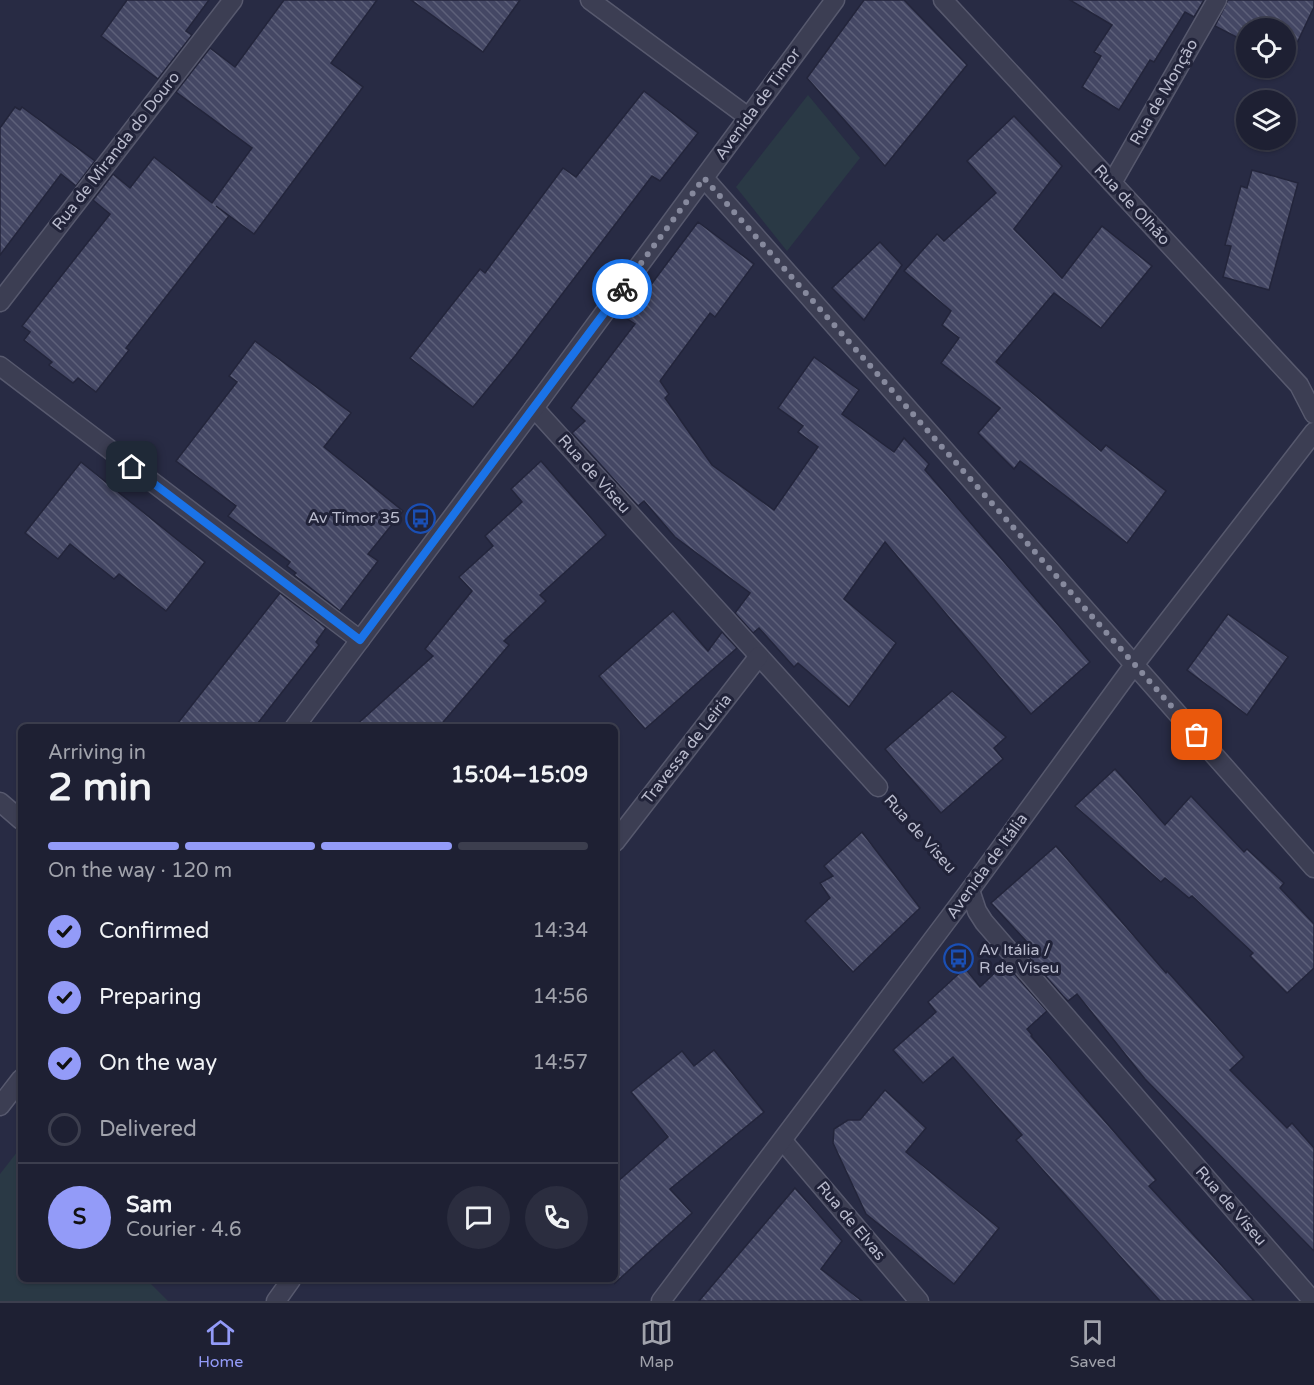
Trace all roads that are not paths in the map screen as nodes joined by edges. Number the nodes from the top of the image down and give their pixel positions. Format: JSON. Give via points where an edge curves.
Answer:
{"nodes":[{"id":1,"x":233,"y":0,"type":"edge"},
{"id":2,"x":590,"y":0,"type":"edge"},
{"id":3,"x":835,"y":0,"type":"edge"},
{"id":4,"x":943,"y":0,"type":"edge"},
{"id":5,"x":1216,"y":0,"type":"edge"},
{"id":6,"x":748,"y":117,"type":"junction"},
{"id":7,"x":704,"y":178,"type":"junction"},
{"id":8,"x":1112,"y":183,"type":"junction"},
{"id":9,"x":0,"y":302,"type":"edge"},
{"id":10,"x":0,"y":366,"type":"edge"},
{"id":11,"x":534,"y":408,"type":"junction"},
{"id":12,"x":1314,"y":414,"type":"edge"},
{"id":13,"x":1314,"y":432,"type":"edge"},
{"id":14,"x":360,"y":640,"type":"junction"},
{"id":15,"x":759,"y":656,"type":"junction"},
{"id":16,"x":1134,"y":665,"type":"junction"},
{"id":17,"x":297,"y":724,"type":"edge"},
{"id":18,"x":878,"y":787,"type":"road end"},
{"id":19,"x":0,"y":802,"type":"edge"},
{"id":20,"x":18,"y":817,"type":"edge"},
{"id":21,"x":618,"y":838,"type":"edge"},
{"id":22,"x":1314,"y":868,"type":"edge"},
{"id":23,"x":970,"y":890,"type":"junction"},
{"id":24,"x":18,"y":1083,"type":"edge"},
{"id":25,"x":0,"y":1106,"type":"edge"},
{"id":26,"x":783,"y":1140,"type":"junction"},
{"id":27,"x":290,"y":1282,"type":"edge"},
{"id":28,"x":276,"y":1301,"type":"edge"},
{"id":29,"x":661,"y":1301,"type":"edge"},
{"id":30,"x":919,"y":1301,"type":"edge"},
{"id":31,"x":1313,"y":1301,"type":"edge"}],
"edges":[{"from":1,"to":9,"type":"street","name":"Rua de Miranda do Douro"},
{"from":2,"to":6,"type":"street"},
{"from":3,"to":6,"type":"street","name":"Avenida de Timor"},
{"from":4,"to":8,"type":"street","name":"Rua de Olhão"},
{"from":5,"to":8,"type":"street","name":"Rua de Monção"},
{"from":6,"to":7,"type":"street","name":"Avenida de Timor"},
{"from":7,"to":11,"type":"street","name":"Avenida de Timor"},
{"from":7,"to":16,"type":"street"},
{"from":8,"to":12,"type":"street","name":"Rua de Olhão","via":[[1299,385]]},
{"from":10,"to":14,"type":"street"},
{"from":11,"to":14,"type":"street","name":"Avenida de Timor"},
{"from":11,"to":15,"type":"street","name":"Rua de Viseu"},
{"from":13,"to":16,"type":"street","name":"Avenida de Itália"},
{"from":14,"to":17,"type":"street","name":"Avenida de Timor"},
{"from":15,"to":18,"type":"street","name":"Rua de Viseu"},
{"from":15,"to":21,"type":"street","name":"Travessa de Leiria"},
{"from":16,"to":22,"type":"street"},
{"from":16,"to":23,"type":"street","name":"Avenida de Itália"},
{"from":19,"to":20,"type":"street"},
{"from":23,"to":26,"type":"street","name":"Avenida de Itália"},
{"from":23,"to":31,"type":"street","name":"Rua de Viseu","via":[[984,921]]},
{"from":24,"to":25,"type":"street"},
{"from":26,"to":29,"type":"street","name":"Avenida de Itália"},
{"from":26,"to":30,"type":"street","name":"Rua de Elvas"},
{"from":27,"to":28,"type":"street"}]}
